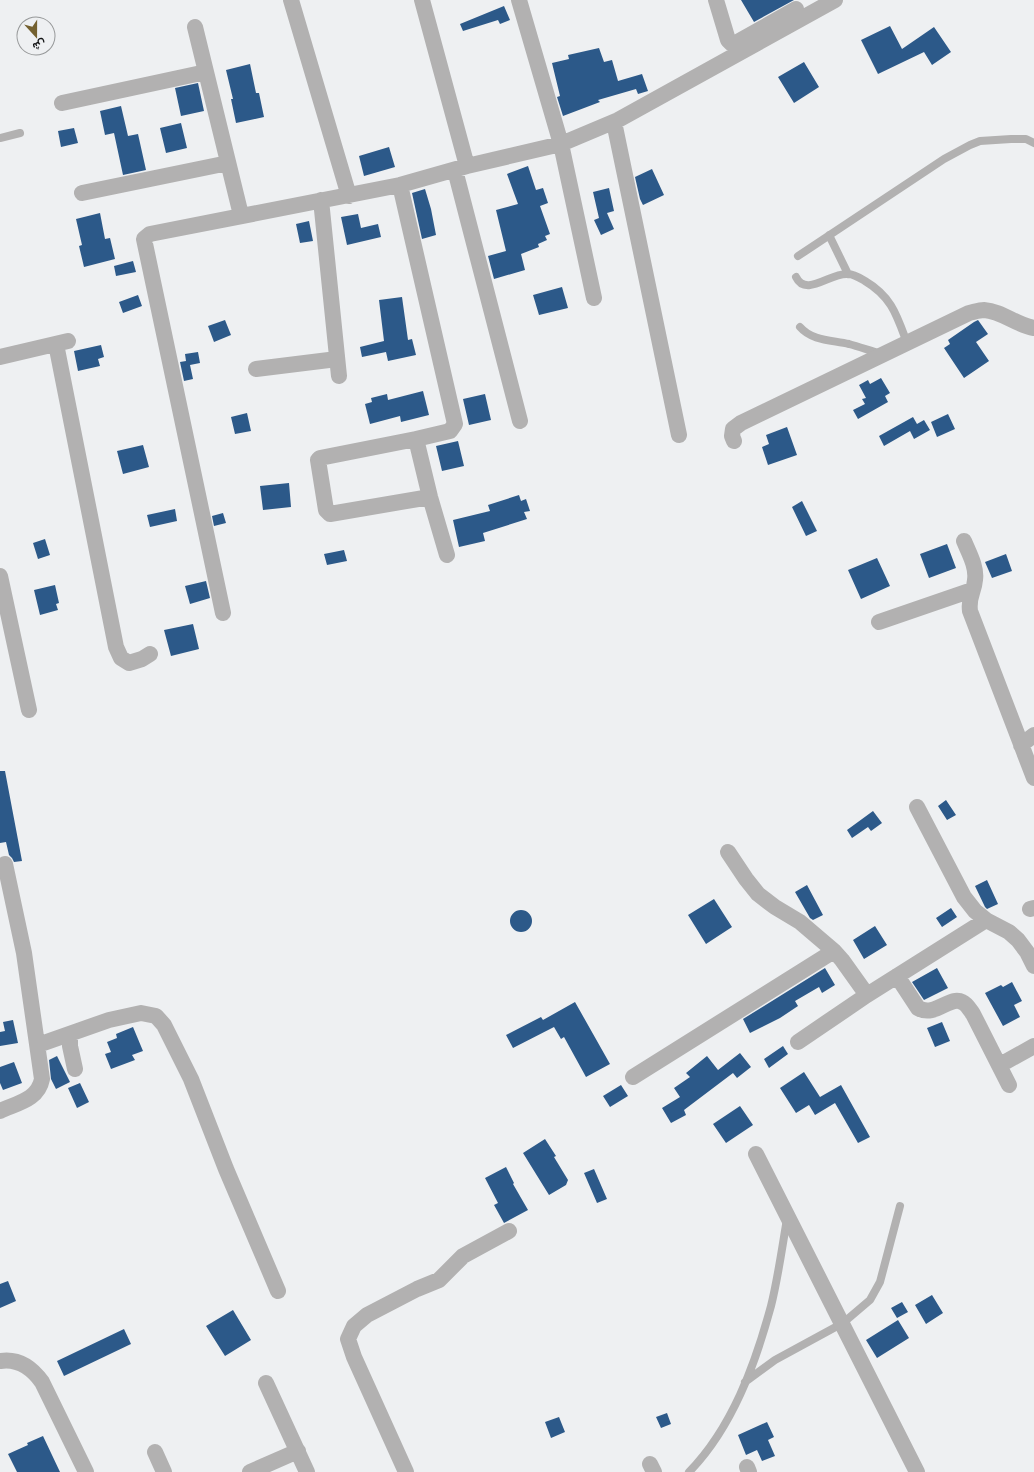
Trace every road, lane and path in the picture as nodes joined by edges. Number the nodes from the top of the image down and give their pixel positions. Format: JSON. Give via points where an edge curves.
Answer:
{"nodes":[{"id":1,"x":291,"y":0,"type":"edge"},
{"id":2,"x":422,"y":0,"type":"edge"},
{"id":3,"x":519,"y":0,"type":"edge"},
{"id":4,"x":716,"y":0,"type":"edge"},
{"id":5,"x":812,"y":0,"type":"edge"},
{"id":6,"x":835,"y":0,"type":"edge"},
{"id":7,"x":195,"y":27,"type":"dead end"},
{"id":8,"x":206,"y":72,"type":"junction"},
{"id":9,"x":62,"y":103,"type":"dead end"},
{"id":10,"x":614,"y":122,"type":"junction"},
{"id":11,"x":20,"y":133,"type":"dead end"},
{"id":12,"x":0,"y":138,"type":"edge"},
{"id":13,"x":1034,"y":143,"type":"edge"},
{"id":14,"x":562,"y":144,"type":"junction"},
{"id":15,"x":228,"y":163,"type":"junction"},
{"id":16,"x":461,"y":168,"type":"junction"},
{"id":17,"x":400,"y":185,"type":"junction"},
{"id":18,"x":82,"y":193,"type":"dead end"},
{"id":19,"x":348,"y":196,"type":"junction"},
{"id":20,"x":321,"y":200,"type":"junction"},
{"id":21,"x":241,"y":215,"type":"junction"},
{"id":22,"x":829,"y":235,"type":"junction"},
{"id":23,"x":798,"y":256,"type":"dead end"},
{"id":24,"x":848,"y":274,"type":"junction"},
{"id":25,"x":796,"y":276,"type":"dead end"},
{"id":26,"x":594,"y":298,"type":"dead end"},
{"id":27,"x":800,"y":327,"type":"dead end"},
{"id":28,"x":1034,"y":328,"type":"edge"},
{"id":29,"x":907,"y":343,"type":"junction"},
{"id":30,"x":883,"y":354,"type":"junction"},
{"id":31,"x":0,"y":357,"type":"edge"},
{"id":32,"x":337,"y":359,"type":"junction"},
{"id":33,"x":256,"y":369,"type":"dead end"},
{"id":34,"x":339,"y":376,"type":"dead end"},
{"id":35,"x":520,"y":421,"type":"dead end"},
{"id":36,"x":679,"y":435,"type":"dead end"},
{"id":37,"x":416,"y":439,"type":"junction"},
{"id":38,"x":734,"y":441,"type":"dead end"},
{"id":39,"x":430,"y":497,"type":"junction"},
{"id":40,"x":964,"y":541,"type":"dead end"},
{"id":41,"x":447,"y":555,"type":"dead end"},
{"id":42,"x":0,"y":576,"type":"edge"},
{"id":43,"x":972,"y":590,"type":"junction"},
{"id":44,"x":223,"y":613,"type":"dead end"},
{"id":45,"x":4,"y":615,"type":"edge"},
{"id":46,"x":879,"y":622,"type":"dead end"},
{"id":47,"x":150,"y":654,"type":"dead end"},
{"id":48,"x":29,"y":710,"type":"dead end"},
{"id":49,"x":1034,"y":735,"type":"edge"},
{"id":50,"x":1021,"y":745,"type":"junction"},
{"id":51,"x":1034,"y":778,"type":"edge"},
{"id":52,"x":917,"y":807,"type":"dead end"},
{"id":53,"x":728,"y":852,"type":"dead end"},
{"id":54,"x":5,"y":864,"type":"dead end"},
{"id":55,"x":986,"y":920,"type":"junction"},
{"id":56,"x":834,"y":951,"type":"junction"},
{"id":57,"x":1034,"y":966,"type":"edge"},
{"id":58,"x":897,"y":976,"type":"junction"},
{"id":59,"x":867,"y":995,"type":"junction"},
{"id":60,"x":70,"y":1034,"type":"junction"},
{"id":61,"x":798,"y":1042,"type":"dead end"},
{"id":62,"x":38,"y":1045,"type":"junction"},
{"id":63,"x":1034,"y":1046,"type":"edge"},
{"id":64,"x":1000,"y":1065,"type":"junction"},
{"id":65,"x":75,"y":1069,"type":"dead end"},
{"id":66,"x":633,"y":1077,"type":"dead end"},
{"id":67,"x":1009,"y":1085,"type":"dead end"},
{"id":68,"x":0,"y":1111,"type":"edge"},
{"id":69,"x":756,"y":1154,"type":"dead end"},
{"id":70,"x":900,"y":1206,"type":"dead end"},
{"id":71,"x":788,"y":1216,"type":"junction"},
{"id":72,"x":509,"y":1231,"type":"dead end"},
{"id":73,"x":278,"y":1290,"type":"dead end"},
{"id":74,"x":843,"y":1323,"type":"junction"},
{"id":75,"x":0,"y":1361,"type":"edge"},
{"id":76,"x":745,"y":1382,"type":"junction"},
{"id":77,"x":266,"y":1383,"type":"dead end"},
{"id":78,"x":298,"y":1451,"type":"junction"},
{"id":79,"x":155,"y":1452,"type":"dead end"},
{"id":80,"x":86,"y":1472,"type":"edge"},
{"id":81,"x":164,"y":1472,"type":"edge"},
{"id":82,"x":250,"y":1472,"type":"edge"},
{"id":83,"x":307,"y":1472,"type":"edge"},
{"id":84,"x":406,"y":1472,"type":"edge"},
{"id":85,"x":689,"y":1472,"type":"edge"},
{"id":86,"x":917,"y":1472,"type":"edge"}],
"edges":[{"from":1,"to":19,"type":"street"},
{"from":2,"to":16,"type":"street"},
{"from":3,"to":14,"type":"street"},
{"from":4,"to":5,"type":"street","via":[[728,40],[734,44]]},
{"from":6,"to":10,"type":"street"},
{"from":7,"to":8,"type":"street"},
{"from":8,"to":9,"type":"street"},
{"from":8,"to":15,"type":"street"},
{"from":10,"to":14,"type":"street"},
{"from":10,"to":36,"type":"street"},
{"from":11,"to":12,"type":"lane"},
{"from":13,"to":22,"type":"lane","via":[[1026,139],[1011,139],[980,141],[970,145]]},
{"from":14,"to":16,"type":"street"},
{"from":14,"to":26,"type":"street"},
{"from":15,"to":18,"type":"street"},
{"from":15,"to":21,"type":"street"},
{"from":16,"to":17,"type":"street"},
{"from":16,"to":35,"type":"street"},
{"from":17,"to":19,"type":"street"},
{"from":17,"to":37,"type":"street","via":[[455,424],[450,431]]},
{"from":19,"to":20,"type":"street"},
{"from":20,"to":21,"type":"street"},
{"from":20,"to":32,"type":"street"},
{"from":21,"to":44,"type":"street","via":[[150,234],[144,239]]},
{"from":22,"to":23,"type":"lane"},
{"from":22,"to":24,"type":"lane"},
{"from":24,"to":25,"type":"lane","via":[[804,286]]},
{"from":24,"to":29,"type":"lane","via":[[868,283],[889,302]]},
{"from":27,"to":30,"type":"lane","via":[[814,337]]},
{"from":28,"to":29,"type":"street","via":[[997,313],[982,310],[969,313]]},
{"from":29,"to":30,"type":"street"},
{"from":30,"to":38,"type":"street","via":[[742,423],[733,429]]},
{"from":31,"to":47,"type":"street","via":[[62,343],[116,647],[121,658],[129,663],[142,660]]},
{"from":32,"to":33,"type":"street"},
{"from":32,"to":34,"type":"street"},
{"from":37,"to":39,"type":"street"},
{"from":37,"to":39,"type":"street","via":[[320,458],[318,460],[326,510],[330,514]]},
{"from":39,"to":41,"type":"street"},
{"from":40,"to":43,"type":"street","via":[[975,573]]},
{"from":42,"to":45,"type":"street"},
{"from":43,"to":46,"type":"street"},
{"from":43,"to":50,"type":"street","via":[[969,599],[970,611]]},
{"from":45,"to":48,"type":"street"},
{"from":49,"to":50,"type":"street"},
{"from":50,"to":51,"type":"street"},
{"from":52,"to":55,"type":"street","via":[[964,897],[974,911]]},
{"from":53,"to":56,"type":"street","via":[[758,894],[800,922]]},
{"from":54,"to":62,"type":"street","via":[[24,953]]},
{"from":55,"to":57,"type":"street","via":[[1009,932],[1018,940]]},
{"from":55,"to":58,"type":"street"},
{"from":56,"to":59,"type":"street"},
{"from":56,"to":66,"type":"street"},
{"from":58,"to":59,"type":"street"},
{"from":58,"to":64,"type":"street","via":[[922,1011],[929,1012],[956,1000],[967,1006]]},
{"from":59,"to":61,"type":"street"},
{"from":60,"to":62,"type":"street"},
{"from":60,"to":65,"type":"street"},
{"from":60,"to":73,"type":"street","via":[[110,1020],[141,1013],[156,1016],[164,1025],[192,1079],[226,1170]]},
{"from":62,"to":68,"type":"street","via":[[42,1079],[40,1086],[33,1096]]},
{"from":63,"to":64,"type":"street"},
{"from":64,"to":67,"type":"street"},
{"from":69,"to":71,"type":"street"},
{"from":70,"to":74,"type":"lane","via":[[880,1282],[870,1300]]},
{"from":71,"to":74,"type":"street"},
{"from":71,"to":76,"type":"lane","via":[[771,1305]]},
{"from":72,"to":84,"type":"street","via":[[463,1256],[439,1280],[368,1315],[354,1326],[348,1338],[354,1357]]},
{"from":74,"to":76,"type":"lane","via":[[775,1360]]},
{"from":74,"to":86,"type":"street"},
{"from":75,"to":80,"type":"street","via":[[14,1361],[26,1365],[35,1372]]},
{"from":76,"to":85,"type":"lane","via":[[737,1402],[715,1440]]},
{"from":77,"to":78,"type":"street"},
{"from":78,"to":82,"type":"street"},
{"from":78,"to":83,"type":"street"},
{"from":79,"to":81,"type":"street"}]}
